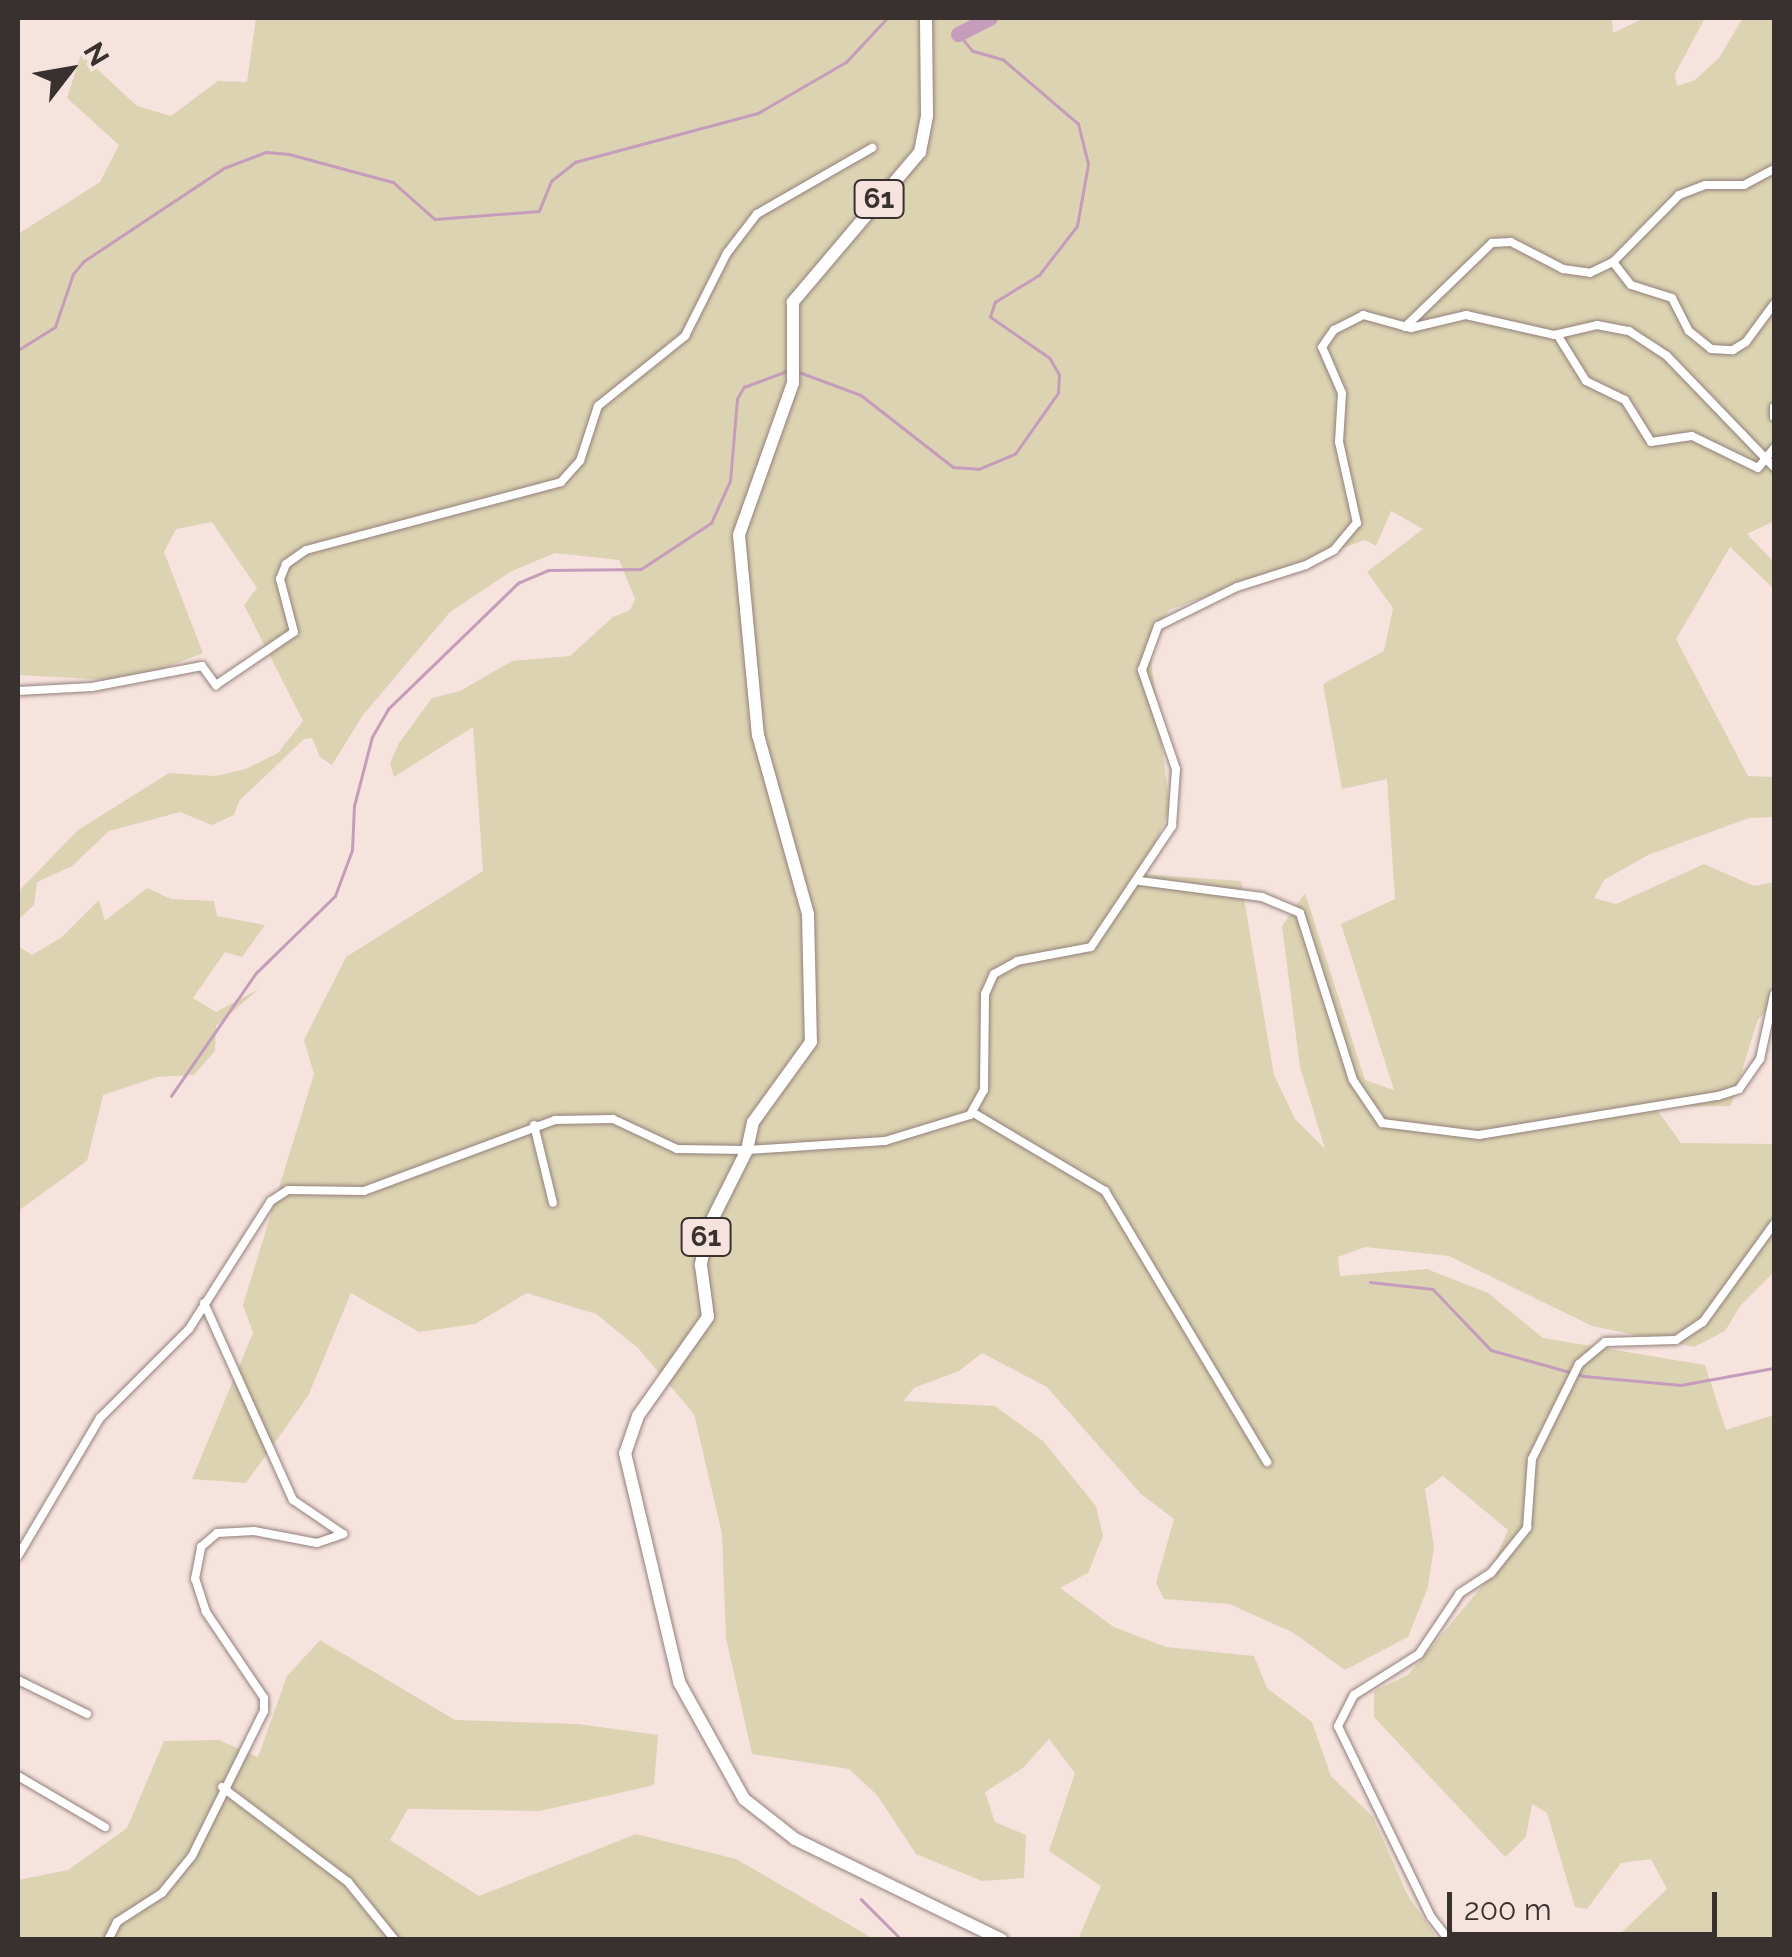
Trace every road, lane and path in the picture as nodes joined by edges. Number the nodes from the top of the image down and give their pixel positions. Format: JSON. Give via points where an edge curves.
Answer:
{"nodes":[{"id":1,"x":926,"y":18,"type":"edge"},
{"id":2,"x":872,"y":148,"type":"dead end"},
{"id":3,"x":1774,"y":169,"type":"edge"},
{"id":4,"x":1613,"y":262,"type":"junction"},
{"id":5,"x":1774,"y":304,"type":"edge"},
{"id":6,"x":1405,"y":328,"type":"junction"},
{"id":7,"x":1558,"y":336,"type":"junction"},
{"id":8,"x":1774,"y":406,"type":"edge"},
{"id":9,"x":1774,"y":417,"type":"edge"},
{"id":10,"x":1774,"y":448,"type":"edge"},
{"id":11,"x":1771,"y":465,"type":"edge"},
{"id":12,"x":18,"y":691,"type":"edge"},
{"id":13,"x":1140,"y":881,"type":"junction"},
{"id":14,"x":1774,"y":994,"type":"edge"},
{"id":15,"x":972,"y":1112,"type":"junction"},
{"id":16,"x":534,"y":1126,"type":"junction"},
{"id":17,"x":747,"y":1150,"type":"junction"},
{"id":18,"x":553,"y":1203,"type":"dead end"},
{"id":19,"x":1774,"y":1224,"type":"edge"},
{"id":20,"x":204,"y":1303,"type":"junction"},
{"id":21,"x":1267,"y":1462,"type":"dead end"},
{"id":22,"x":18,"y":1556,"type":"edge"},
{"id":23,"x":18,"y":1680,"type":"edge"},
{"id":24,"x":88,"y":1714,"type":"dead end"},
{"id":25,"x":18,"y":1776,"type":"edge"},
{"id":26,"x":222,"y":1787,"type":"junction"},
{"id":27,"x":105,"y":1826,"type":"dead end"},
{"id":28,"x":108,"y":1940,"type":"edge"},
{"id":29,"x":395,"y":1940,"type":"edge"},
{"id":30,"x":1002,"y":1940,"type":"edge"},
{"id":31,"x":1449,"y":1940,"type":"edge"}],
"edges":[{"from":1,"to":17,"type":"main road","number":"61","via":[[928,116],[920,152],[793,302],[795,371],[738,551],[758,735],[808,914],[811,1042],[753,1122]]},
{"from":2,"to":12,"type":"street","via":[[757,214],[727,253],[685,336],[598,406],[580,461],[561,482],[306,550],[286,564],[280,579],[294,632],[216,685],[202,666],[92,687]]},
{"from":3,"to":4,"type":"street","via":[[1744,185],[1705,185],[1679,195]]},
{"from":4,"to":5,"type":"street","via":[[1630,284],[1672,298],[1710,349],[1733,350],[1746,342]]},
{"from":4,"to":6,"type":"street","via":[[1577,274],[1520,245],[1492,244]]},
{"from":6,"to":7,"type":"street","via":[[1476,315]]},
{"from":6,"to":13,"type":"street","via":[[1363,315],[1334,330],[1322,347],[1342,393],[1342,460],[1359,516],[1349,536],[1306,565],[1179,612],[1151,638],[1142,670],[1176,769],[1179,800]]},
{"from":7,"to":11,"type":"street","via":[[1597,325],[1640,335]]},
{"from":7,"to":11,"type":"street","via":[[1590,385],[1630,405],[1648,440],[1692,436],[1752,467]]},
{"from":8,"to":9,"type":"street"},
{"from":10,"to":11,"type":"street"},
{"from":13,"to":14,"type":"street","via":[[1262,897],[1300,913],[1353,1080],[1382,1124],[1479,1136],[1727,1093],[1760,1060]]},
{"from":13,"to":15,"type":"street","via":[[1091,946],[1018,961],[994,974],[985,994],[984,1090]]},
{"from":15,"to":17,"type":"street","via":[[885,1140]]},
{"from":15,"to":21,"type":"street","via":[[1105,1191]]},
{"from":16,"to":17,"type":"street","via":[[612,1119],[677,1150]]},
{"from":16,"to":18,"type":"street"},
{"from":16,"to":20,"type":"street","via":[[364,1191],[288,1190],[271,1201]]},
{"from":17,"to":30,"type":"main road","number":"61","via":[[709,1226],[700,1264],[708,1316],[627,1437],[625,1452],[678,1682],[744,1798],[794,1839]]},
{"from":19,"to":31,"type":"street","via":[[1703,1322],[1652,1346],[1605,1342],[1579,1364],[1532,1459],[1527,1528],[1490,1573],[1460,1593],[1419,1654],[1360,1688],[1338,1726],[1431,1917]]},
{"from":20,"to":22,"type":"street","via":[[188,1329],[100,1418]]},
{"from":20,"to":26,"type":"street","via":[[293,1500],[342,1534],[317,1542],[254,1531],[216,1533],[201,1547],[196,1579],[206,1612],[266,1704]]},
{"from":23,"to":24,"type":"street"},
{"from":25,"to":27,"type":"street"},
{"from":26,"to":28,"type":"street","via":[[192,1856],[162,1894],[118,1922]]},
{"from":26,"to":29,"type":"street","via":[[276,1834],[348,1882]]}]}
